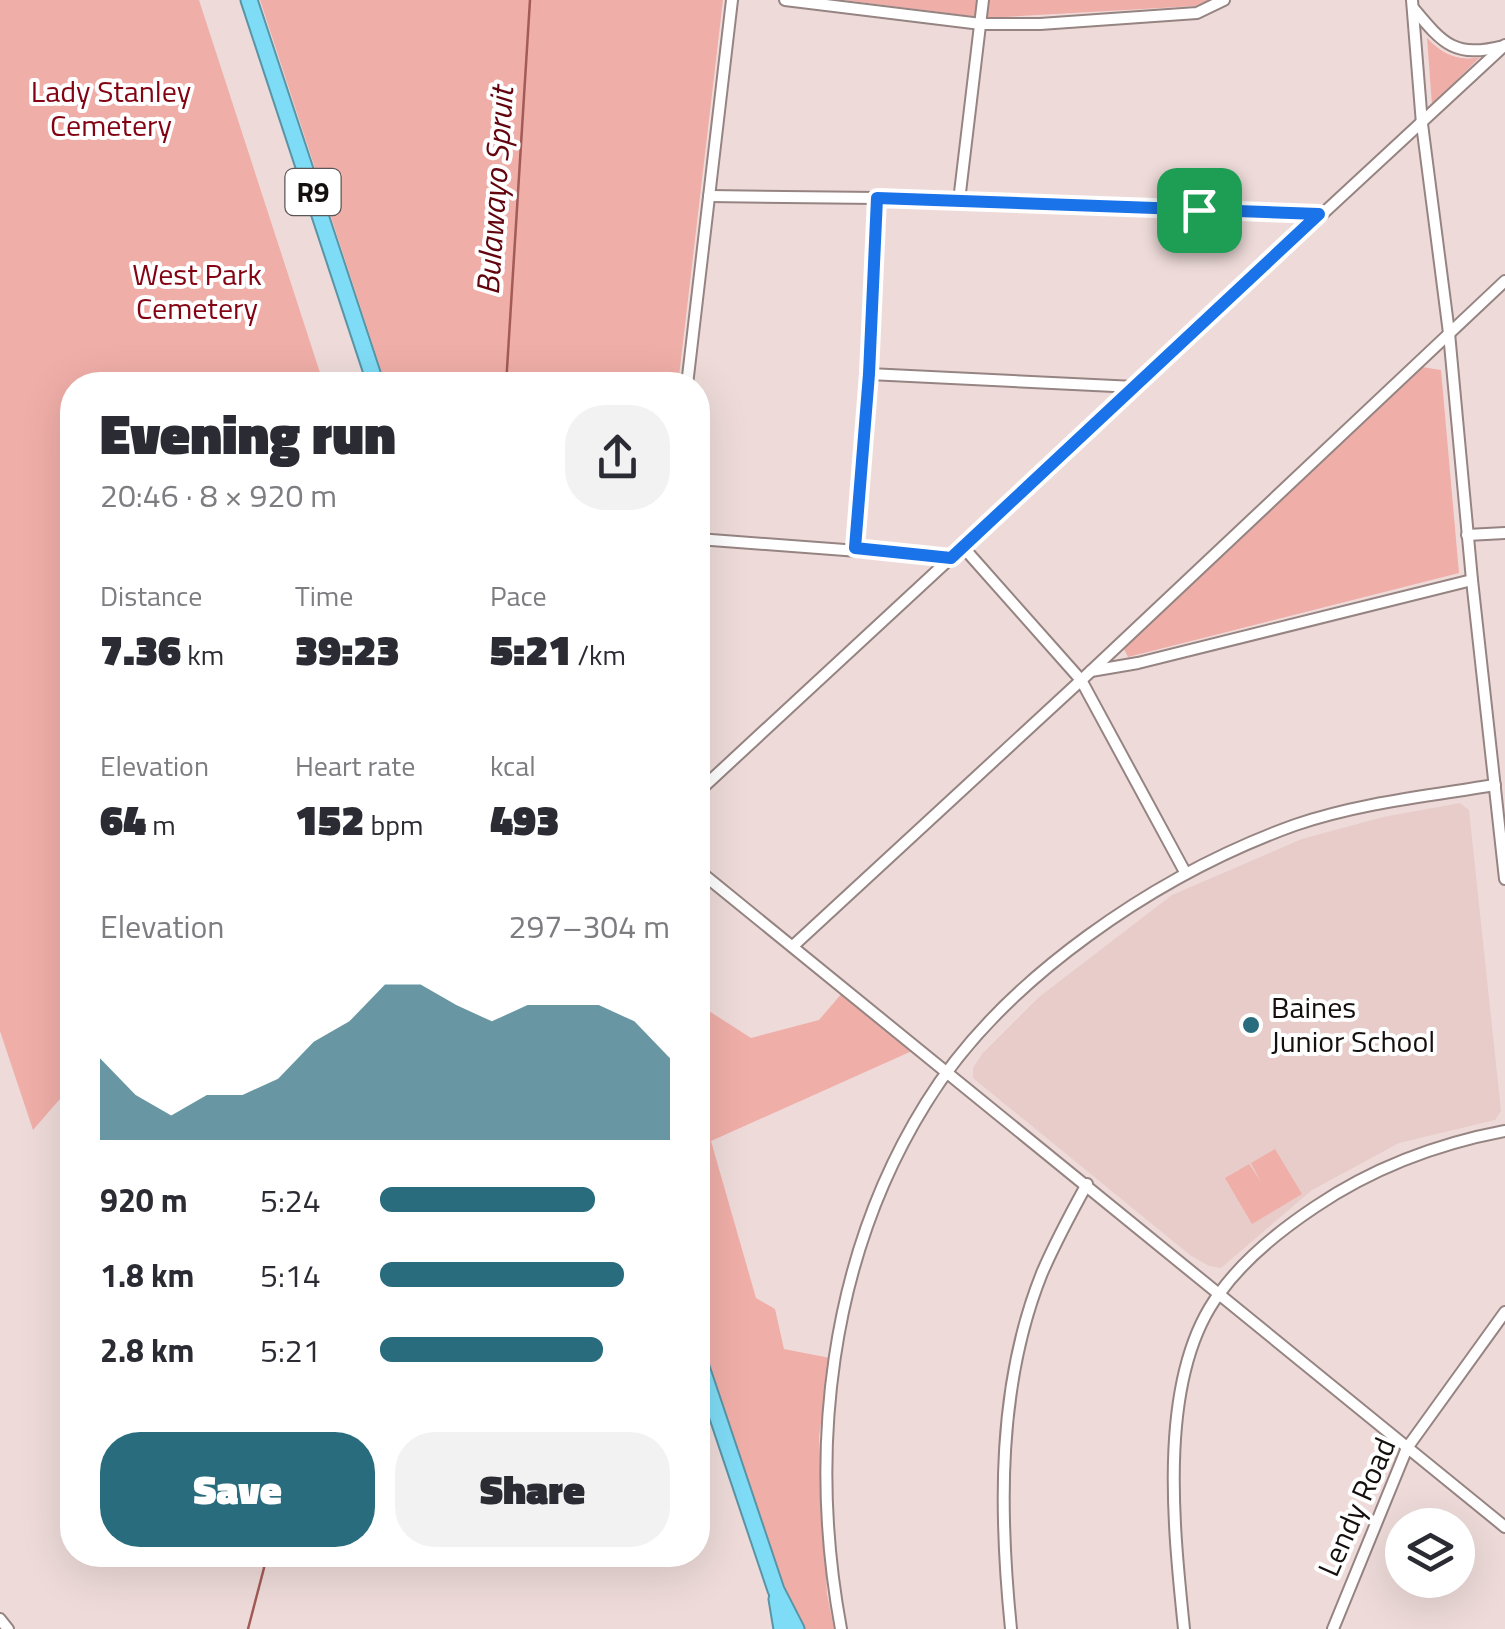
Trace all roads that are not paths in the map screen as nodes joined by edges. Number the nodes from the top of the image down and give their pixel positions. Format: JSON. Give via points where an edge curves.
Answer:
{"nodes":[{"id":1,"x":249,"y":0,"type":"edge"},
{"id":2,"x":732,"y":0,"type":"edge"},
{"id":3,"x":785,"y":0,"type":"edge"},
{"id":4,"x":982,"y":0,"type":"edge"},
{"id":5,"x":1224,"y":0,"type":"edge"},
{"id":6,"x":1412,"y":4,"type":"edge"},
{"id":7,"x":981,"y":24,"type":"junction"},
{"id":8,"x":1505,"y":45,"type":"edge"},
{"id":9,"x":1422,"y":124,"type":"junction"},
{"id":10,"x":709,"y":196,"type":"junction"},
{"id":11,"x":877,"y":198,"type":"junction"},
{"id":12,"x":959,"y":201,"type":"junction"},
{"id":13,"x":1319,"y":214,"type":"junction"},
{"id":14,"x":1505,"y":281,"type":"edge"},
{"id":15,"x":1449,"y":333,"type":"junction"},
{"id":16,"x":372,"y":372,"type":"edge"},
{"id":17,"x":689,"y":372,"type":"edge"},
{"id":18,"x":869,"y":374,"type":"junction"},
{"id":19,"x":1135,"y":387,"type":"junction"},
{"id":20,"x":1505,"y":532,"type":"edge"},
{"id":21,"x":1467,"y":535,"type":"junction"},
{"id":22,"x":710,"y":540,"type":"edge"},
{"id":23,"x":964,"y":546,"type":"junction"},
{"id":24,"x":855,"y":548,"type":"junction"},
{"id":25,"x":951,"y":558,"type":"junction"},
{"id":26,"x":1472,"y":580,"type":"junction"},
{"id":27,"x":1090,"y":672,"type":"junction"},
{"id":28,"x":1080,"y":680,"type":"junction"},
{"id":29,"x":710,"y":781,"type":"edge"},
{"id":30,"x":1495,"y":786,"type":"junction"},
{"id":31,"x":1186,"y":872,"type":"junction"},
{"id":32,"x":710,"y":880,"type":"edge"},
{"id":33,"x":1505,"y":880,"type":"edge"},
{"id":34,"x":793,"y":946,"type":"junction"},
{"id":35,"x":946,"y":1074,"type":"junction"},
{"id":36,"x":1505,"y":1131,"type":"edge"},
{"id":37,"x":1087,"y":1184,"type":"junction"},
{"id":38,"x":1218,"y":1295,"type":"junction"},
{"id":39,"x":1505,"y":1312,"type":"edge"},
{"id":40,"x":710,"y":1394,"type":"edge"},
{"id":41,"x":1407,"y":1448,"type":"junction"},
{"id":42,"x":1505,"y":1527,"type":"edge"},
{"id":43,"x":776,"y":1590,"type":"junction"},
{"id":44,"x":0,"y":1619,"type":"edge"},
{"id":45,"x":8,"y":1629,"type":"edge"},
{"id":46,"x":782,"y":1629,"type":"edge"},
{"id":47,"x":796,"y":1629,"type":"edge"},
{"id":48,"x":841,"y":1629,"type":"edge"},
{"id":49,"x":1011,"y":1629,"type":"edge"},
{"id":50,"x":1184,"y":1629,"type":"edge"},
{"id":51,"x":1333,"y":1629,"type":"edge"}],
"edges":[{"from":1,"to":16,"type":"highway","number":"R9"},
{"from":2,"to":10,"type":"street"},
{"from":3,"to":7,"type":"street"},
{"from":4,"to":7,"type":"street"},
{"from":5,"to":7,"type":"street","via":[[1197,13]]},
{"from":6,"to":8,"type":"street","via":[[1458,50]]},
{"from":6,"to":9,"type":"street"},
{"from":7,"to":12,"type":"street"},
{"from":8,"to":9,"type":"street"},
{"from":9,"to":13,"type":"street"},
{"from":9,"to":15,"type":"street"},
{"from":10,"to":11,"type":"street"},
{"from":10,"to":17,"type":"street"},
{"from":11,"to":12,"type":"street"},
{"from":11,"to":18,"type":"street"},
{"from":12,"to":13,"type":"street"},
{"from":13,"to":19,"type":"street"},
{"from":14,"to":15,"type":"street"},
{"from":15,"to":21,"type":"street"},
{"from":15,"to":27,"type":"street"},
{"from":18,"to":19,"type":"street"},
{"from":18,"to":24,"type":"street"},
{"from":19,"to":23,"type":"street"},
{"from":20,"to":21,"type":"street"},
{"from":21,"to":26,"type":"street"},
{"from":22,"to":24,"type":"street"},
{"from":23,"to":25,"type":"street"},
{"from":23,"to":28,"type":"street"},
{"from":24,"to":25,"type":"street"},
{"from":25,"to":29,"type":"street"},
{"from":26,"to":27,"type":"street"},
{"from":26,"to":30,"type":"street"},
{"from":27,"to":28,"type":"street"},
{"from":28,"to":31,"type":"street"},
{"from":28,"to":34,"type":"street"},
{"from":30,"to":31,"type":"street","via":[[1340,812]]},
{"from":30,"to":33,"type":"street"},
{"from":31,"to":35,"type":"street","via":[[1050,967]]},
{"from":32,"to":34,"type":"street"},
{"from":34,"to":35,"type":"street"},
{"from":35,"to":37,"type":"street"},
{"from":35,"to":48,"type":"street","via":[[882,1186],[858,1248],[835,1344],[827,1433]]},
{"from":36,"to":38,"type":"street","via":[[1424,1152],[1339,1191],[1261,1248]]},
{"from":37,"to":38,"type":"street"},
{"from":37,"to":49,"type":"street","via":[[1041,1276],[1016,1362],[1004,1444]]},
{"from":38,"to":41,"type":"street"},
{"from":38,"to":50,"type":"street","via":[[1190,1356],[1175,1438],[1172,1512]]},
{"from":39,"to":41,"type":"street","name":"Lendy Road"},
{"from":40,"to":43,"type":"highway"},
{"from":41,"to":42,"type":"street"},
{"from":41,"to":51,"type":"street","name":"Lendy Road"},
{"from":43,"to":46,"type":"highway"},
{"from":43,"to":47,"type":"highway"},
{"from":44,"to":45,"type":"street"}]}
